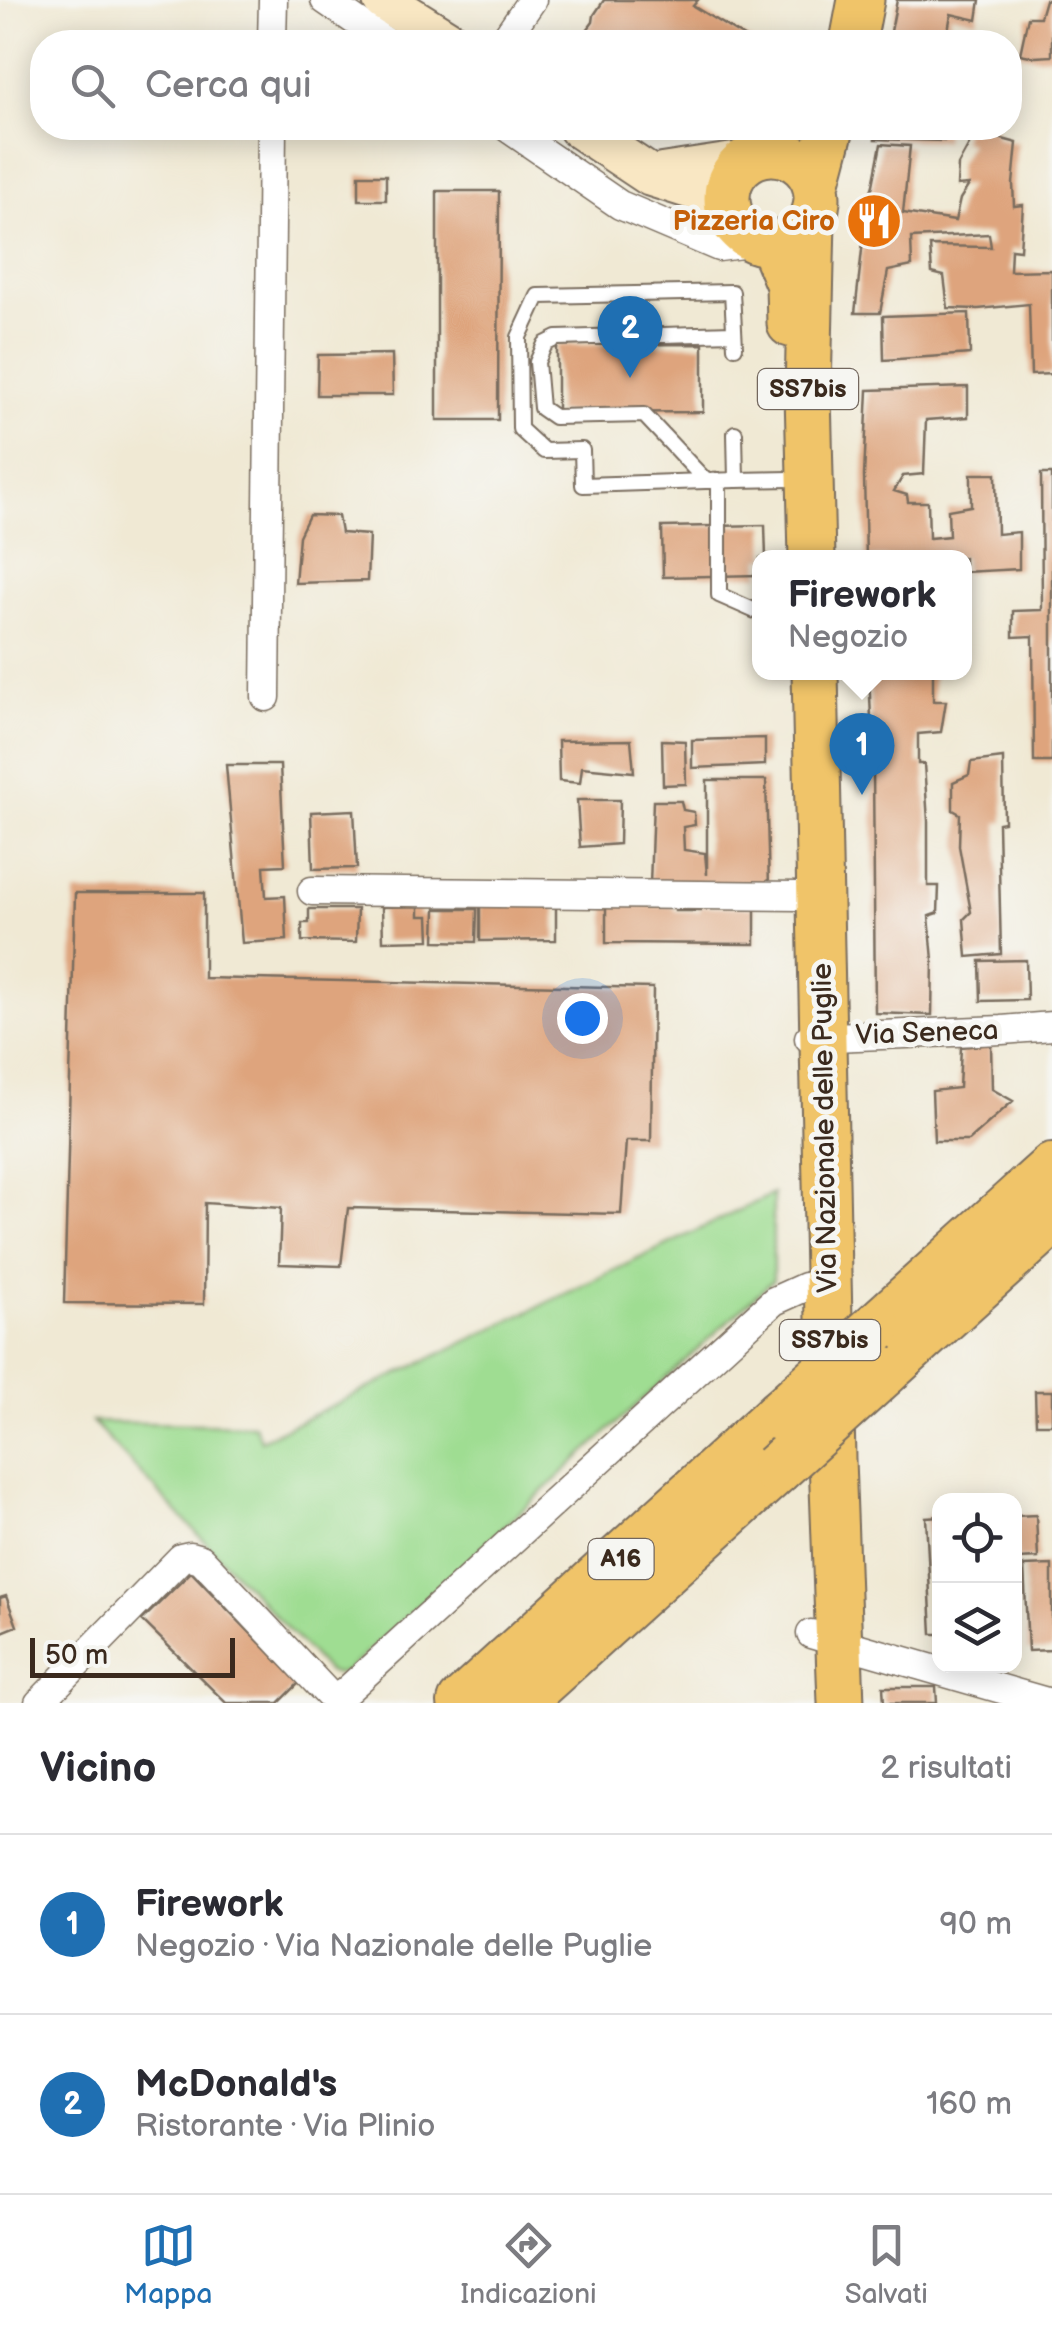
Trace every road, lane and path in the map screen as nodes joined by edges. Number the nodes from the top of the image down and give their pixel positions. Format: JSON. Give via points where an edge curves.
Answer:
{"nodes":[{"id":1,"x":273,"y":0,"type":"edge"},
{"id":2,"x":325,"y":0,"type":"edge"},
{"id":3,"x":383,"y":0,"type":"edge"},
{"id":4,"x":532,"y":0,"type":"edge"},
{"id":5,"x":838,"y":0,"type":"edge"},
{"id":6,"x":861,"y":0,"type":"edge"},
{"id":7,"x":272,"y":30,"type":"edge"},
{"id":8,"x":369,"y":30,"type":"edge"},
{"id":9,"x":431,"y":30,"type":"edge"},
{"id":10,"x":511,"y":30,"type":"edge"},
{"id":11,"x":832,"y":30,"type":"edge"},
{"id":12,"x":855,"y":30,"type":"edge"},
{"id":13,"x":272,"y":140,"type":"edge"},
{"id":14,"x":525,"y":140,"type":"edge"},
{"id":15,"x":597,"y":140,"type":"edge"},
{"id":16,"x":828,"y":140,"type":"edge"},
{"id":17,"x":755,"y":191,"type":"edge"},
{"id":18,"x":814,"y":202,"type":"junction"},
{"id":19,"x":663,"y":224,"type":"junction"},
{"id":20,"x":736,"y":433,"type":"dead end"},
{"id":21,"x":791,"y":479,"type":"junction"},
{"id":22,"x":736,"y":480,"type":"junction"},
{"id":23,"x":713,"y":481,"type":"junction"},
{"id":24,"x":792,"y":550,"type":"edge"},
{"id":25,"x":812,"y":550,"type":"edge"},
{"id":26,"x":752,"y":609,"type":"edge"},
{"id":27,"x":795,"y":680,"type":"edge"},
{"id":28,"x":814,"y":680,"type":"edge"},
{"id":29,"x":266,"y":697,"type":"dead end"},
{"id":30,"x":312,"y":891,"type":"dead end"},
{"id":31,"x":800,"y":896,"type":"junction"},
{"id":32,"x":1052,"y":1026,"type":"edge"},
{"id":33,"x":812,"y":1038,"type":"junction"},
{"id":34,"x":1052,"y":1169,"type":"edge"},
{"id":35,"x":1052,"y":1219,"type":"edge"},
{"id":36,"x":805,"y":1287,"type":"junction"},
{"id":37,"x":879,"y":1350,"type":"junction"},
{"id":38,"x":826,"y":1638,"type":"junction"},
{"id":39,"x":39,"y":1703,"type":"edge"},
{"id":40,"x":462,"y":1703,"type":"edge"},
{"id":41,"x":518,"y":1703,"type":"edge"},
{"id":42,"x":812,"y":1703,"type":"edge"},
{"id":43,"x":841,"y":1703,"type":"edge"},
{"id":44,"x":1050,"y":1703,"type":"edge"}],
"edges":[{"from":1,"to":7,"type":"street"},
{"from":2,"to":8,"type":"street"},
{"from":3,"to":9,"type":"street"},
{"from":4,"to":10,"type":"street"},
{"from":5,"to":11,"type":"main road"},
{"from":6,"to":12,"type":"main road"},
{"from":13,"to":29,"type":"street"},
{"from":14,"to":19,"type":"street","via":[[620,205]]},
{"from":15,"to":17,"type":"street","via":[[651,176]]},
{"from":16,"to":18,"type":"main road","number":"SS7bis"},
{"from":17,"to":18,"type":"main road","via":[[796,238],[806,230]]},
{"from":17,"to":18,"type":"main road","via":[[786,154],[809,172]]},
{"from":17,"to":19,"type":"street"},
{"from":17,"to":19,"type":"street","via":[[719,247]]},
{"from":17,"to":21,"type":"main road","number":"SS7bis","via":[[789,286]]},
{"from":18,"to":25,"type":"main road","number":"SS7bis"},
{"from":20,"to":22,"type":"lane"},
{"from":21,"to":22,"type":"lane"},
{"from":21,"to":24,"type":"main road","number":"SS7bis"},
{"from":22,"to":23,"type":"lane"},
{"from":23,"to":23,"type":"lane","via":[[583,485],[582,450],[544,450],[520,429],[519,337],[538,296],[732,292],[734,340],[557,338],[545,344],[537,362],[541,408],[554,417],[644,415]]},
{"from":23,"to":26,"type":"lane","via":[[719,595]]},
{"from":27,"to":31,"type":"main road","name":"Via Nazionale delle Puglie","number":"SS7bis"},
{"from":28,"to":33,"type":"main road","name":"Via Nazionale delle Puglie","number":"SS7bis"},
{"from":30,"to":31,"type":"street"},
{"from":31,"to":33,"type":"main road","name":"Via Nazionale delle Puglie","number":"SS7bis"},
{"from":32,"to":33,"type":"street","name":"Via Seneca"},
{"from":33,"to":36,"type":"main road","name":"Via Nazionale delle Puglie","number":"SS7bis"},
{"from":33,"to":38,"type":"main road","name":"Via Nazionale delle Puglie","number":"SS7bis","via":[[832,1459]]},
{"from":34,"to":37,"type":"highway","number":"A16"},
{"from":35,"to":37,"type":"highway","number":"A16"},
{"from":36,"to":38,"type":"main road","name":"Via Nazionale delle Puglie","number":"SS7bis"},
{"from":36,"to":39,"type":"street","via":[[774,1300],[341,1696],[329,1694],[190,1556]]},
{"from":37,"to":40,"type":"highway","number":"A16","bridge":true,"via":[[780,1415]]},
{"from":37,"to":41,"type":"highway","number":"A16","bridge":true,"via":[[776,1469]]},
{"from":38,"to":42,"type":"main road","name":"Via Nazionale delle Puglie","number":"SS7bis"},
{"from":38,"to":43,"type":"main road","name":"Via Nazionale delle Puglie","number":"SS7bis"},
{"from":38,"to":44,"type":"street"}]}
